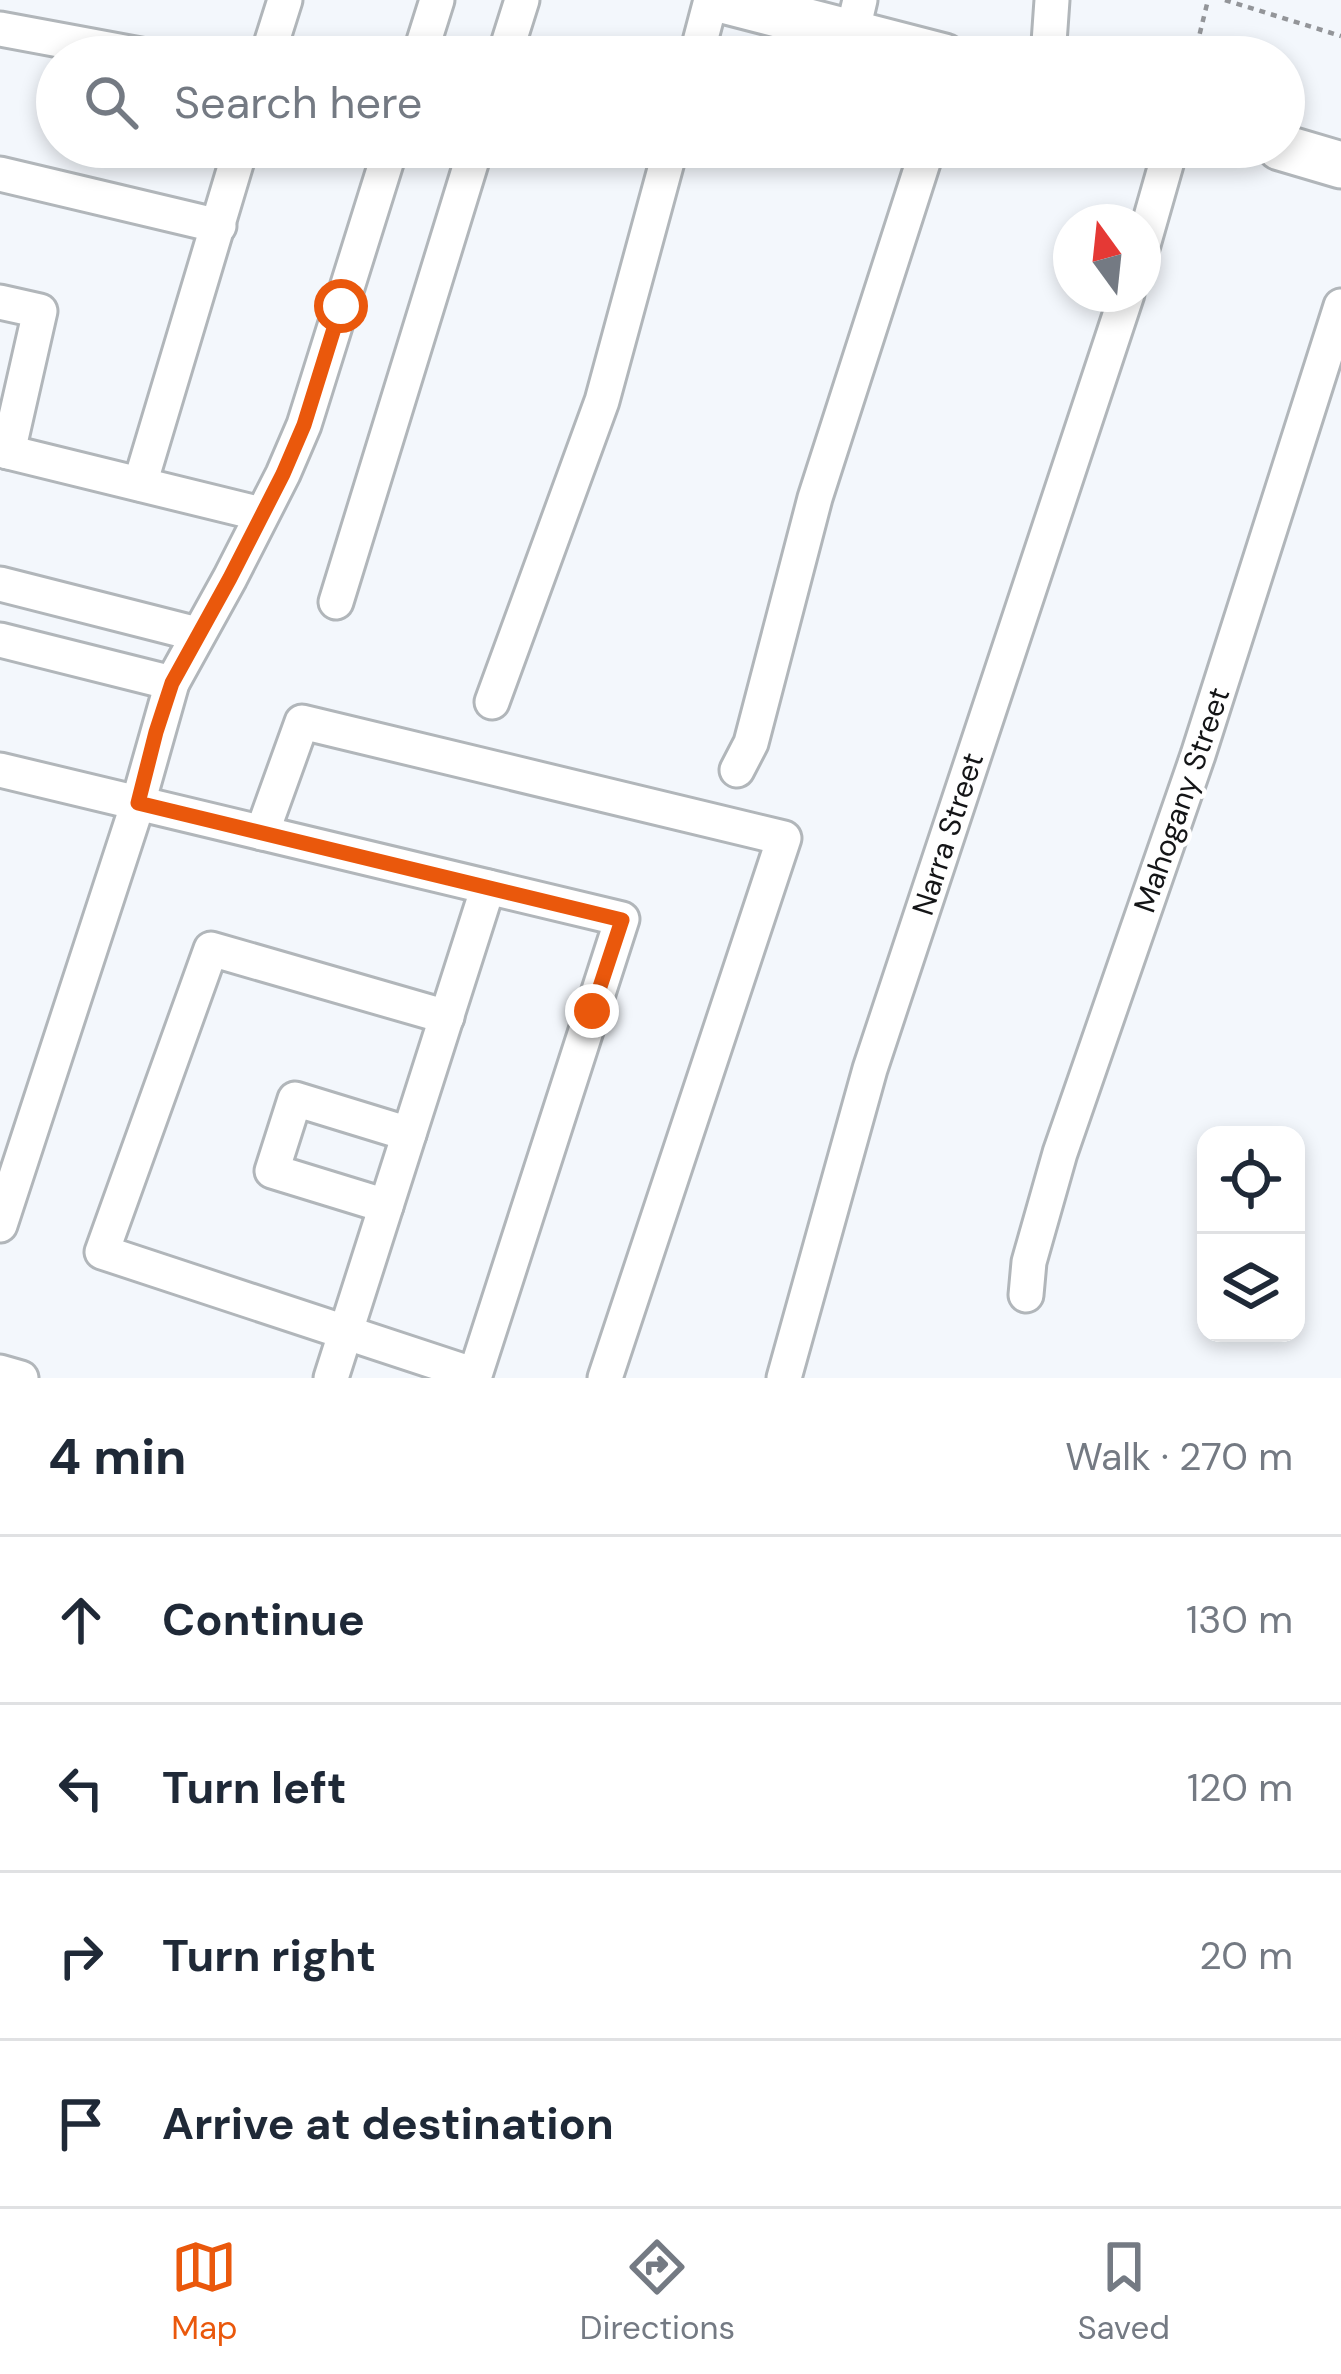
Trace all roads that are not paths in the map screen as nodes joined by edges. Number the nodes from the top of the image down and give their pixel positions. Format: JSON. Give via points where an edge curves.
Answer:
{"nodes":[{"id":1,"x":285,"y":0,"type":"edge"},
{"id":2,"x":437,"y":0,"type":"edge"},
{"id":3,"x":522,"y":0,"type":"edge"},
{"id":4,"x":711,"y":0,"type":"edge"},
{"id":5,"x":723,"y":0,"type":"edge"},
{"id":6,"x":1052,"y":0,"type":"edge"},
{"id":7,"x":856,"y":17,"type":"edge"},
{"id":8,"x":0,"y":28,"type":"edge"},
{"id":9,"x":42,"y":36,"type":"edge"},
{"id":10,"x":274,"y":36,"type":"edge"},
{"id":11,"x":426,"y":36,"type":"edge"},
{"id":12,"x":511,"y":36,"type":"edge"},
{"id":13,"x":702,"y":36,"type":"edge"},
{"id":14,"x":898,"y":36,"type":"edge"},
{"id":15,"x":1049,"y":36,"type":"edge"},
{"id":16,"x":1305,"y":154,"type":"edge"},
{"id":17,"x":1341,"y":165,"type":"edge"},
{"id":18,"x":235,"y":168,"type":"edge"},
{"id":19,"x":384,"y":168,"type":"edge"},
{"id":20,"x":470,"y":168,"type":"edge"},
{"id":21,"x":665,"y":168,"type":"edge"},
{"id":22,"x":921,"y":168,"type":"edge"},
{"id":23,"x":1165,"y":168,"type":"edge"},
{"id":24,"x":0,"y":174,"type":"edge"},
{"id":25,"x":1155,"y":204,"type":"edge"},
{"id":26,"x":219,"y":226,"type":"junction"},
{"id":27,"x":0,"y":302,"type":"edge"},
{"id":28,"x":1341,"y":306,"type":"edge"},
{"id":29,"x":1120,"y":312,"type":"edge"},
{"id":30,"x":4,"y":451,"type":"edge"},
{"id":31,"x":140,"y":484,"type":"junction"},
{"id":32,"x":261,"y":514,"type":"junction"},
{"id":33,"x":0,"y":584,"type":"edge"},
{"id":34,"x":336,"y":602,"type":"dead end"},
{"id":35,"x":197,"y":634,"type":"junction"},
{"id":36,"x":0,"y":640,"type":"edge"},
{"id":37,"x":172,"y":683,"type":"junction"},
{"id":38,"x":492,"y":702,"type":"dead end"},
{"id":39,"x":0,"y":770,"type":"edge"},
{"id":40,"x":736,"y":770,"type":"dead end"},
{"id":41,"x":138,"y":803,"type":"junction"},
{"id":42,"x":262,"y":833,"type":"junction"},
{"id":43,"x":488,"y":887,"type":"junction"},
{"id":44,"x":447,"y":1017,"type":"junction"},
{"id":45,"x":409,"y":1134,"type":"junction"},
{"id":46,"x":386,"y":1205,"type":"junction"},
{"id":47,"x":0,"y":1225,"type":"edge"},
{"id":48,"x":1026,"y":1295,"type":"dead end"},
{"id":49,"x":346,"y":1332,"type":"junction"},
{"id":50,"x":0,"y":1372,"type":"edge"},
{"id":51,"x":21,"y":1378,"type":"edge"},
{"id":52,"x":331,"y":1378,"type":"edge"},
{"id":53,"x":605,"y":1378,"type":"edge"},
{"id":54,"x":784,"y":1378,"type":"edge"}],
"edges":[{"from":1,"to":10,"type":"street"},
{"from":2,"to":11,"type":"street"},
{"from":3,"to":12,"type":"street"},
{"from":4,"to":13,"type":"street"},
{"from":5,"to":7,"type":"main road"},
{"from":6,"to":15,"type":"street"},
{"from":7,"to":14,"type":"main road"},
{"from":8,"to":9,"type":"street"},
{"from":16,"to":17,"type":"main road"},
{"from":18,"to":26,"type":"street"},
{"from":19,"to":32,"type":"street","via":[[304,425]]},
{"from":20,"to":34,"type":"street"},
{"from":21,"to":38,"type":"street","via":[[602,401]]},
{"from":22,"to":40,"type":"street","via":[[815,498],[752,742]]},
{"from":23,"to":25,"type":"street"},
{"from":24,"to":26,"type":"street"},
{"from":26,"to":31,"type":"street"},
{"from":27,"to":30,"type":"street","via":[[40,311]]},
{"from":28,"to":48,"type":"street","name":"Mahogany Street","via":[[1060,1153]]},
{"from":29,"to":54,"type":"street","name":"Narra Street","via":[[869,1069]]},
{"from":30,"to":31,"type":"street"},
{"from":31,"to":32,"type":"street"},
{"from":32,"to":35,"type":"street"},
{"from":33,"to":35,"type":"street"},
{"from":35,"to":37,"type":"street"},
{"from":36,"to":37,"type":"street"},
{"from":37,"to":41,"type":"street"},
{"from":39,"to":41,"type":"street"},
{"from":41,"to":42,"type":"street"},
{"from":41,"to":47,"type":"street"},
{"from":42,"to":43,"type":"street"},
{"from":42,"to":53,"type":"street","via":[[302,722],[784,838]]},
{"from":43,"to":44,"type":"street"},
{"from":43,"to":49,"type":"street","via":[[622,920],[475,1375]]},
{"from":44,"to":45,"type":"street"},
{"from":44,"to":49,"type":"street","via":[[211,949],[103,1252]]},
{"from":45,"to":46,"type":"street"},
{"from":45,"to":46,"type":"street","via":[[295,1100],[272,1171]]},
{"from":46,"to":49,"type":"street"},
{"from":49,"to":52,"type":"street"},
{"from":50,"to":51,"type":"street"}]}
